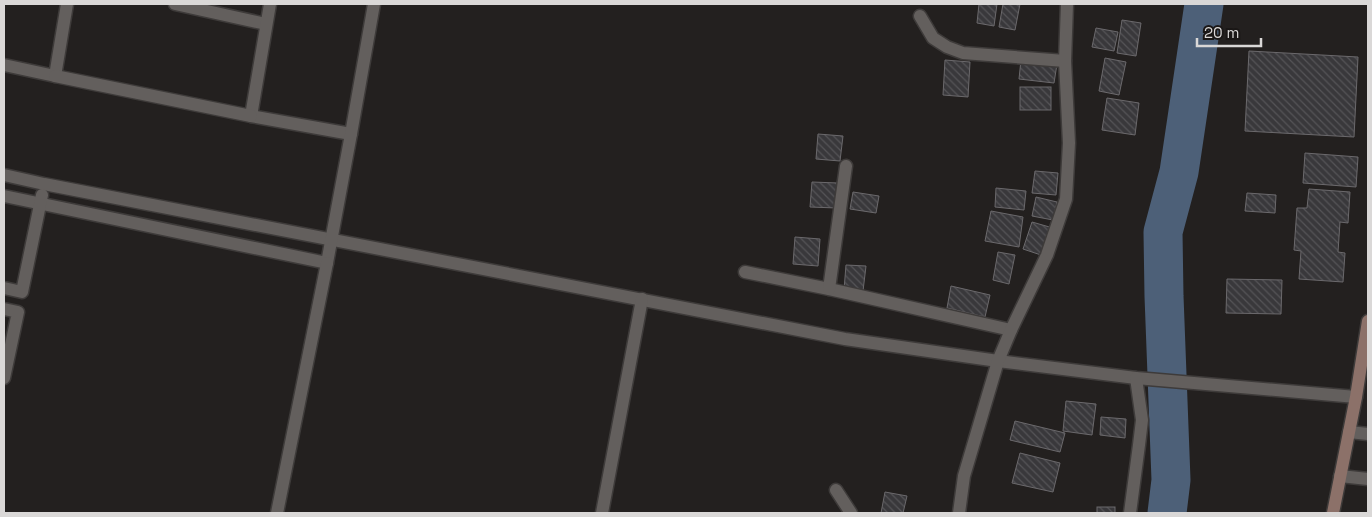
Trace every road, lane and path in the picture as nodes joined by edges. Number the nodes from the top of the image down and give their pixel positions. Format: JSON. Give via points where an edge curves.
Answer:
{"nodes":[{"id":1,"x":67,"y":4,"type":"edge"},
{"id":2,"x":175,"y":4,"type":"edge"},
{"id":3,"x":270,"y":4,"type":"edge"},
{"id":4,"x":374,"y":4,"type":"edge"},
{"id":5,"x":1068,"y":4,"type":"edge"},
{"id":6,"x":920,"y":16,"type":"dead end"},
{"id":7,"x":266,"y":24,"type":"junction"},
{"id":8,"x":1065,"y":61,"type":"junction"},
{"id":9,"x":4,"y":65,"type":"edge"},
{"id":10,"x":55,"y":76,"type":"junction"},
{"id":11,"x":250,"y":116,"type":"junction"},
{"id":12,"x":351,"y":134,"type":"junction"},
{"id":13,"x":846,"y":166,"type":"dead end"},
{"id":14,"x":4,"y":175,"type":"edge"},
{"id":15,"x":44,"y":184,"type":"junction"},
{"id":16,"x":4,"y":196,"type":"edge"},
{"id":17,"x":41,"y":203,"type":"junction"},
{"id":18,"x":330,"y":240,"type":"junction"},
{"id":19,"x":327,"y":263,"type":"junction"},
{"id":20,"x":745,"y":272,"type":"dead end"},
{"id":21,"x":4,"y":288,"type":"edge"},
{"id":22,"x":829,"y":289,"type":"junction"},
{"id":23,"x":642,"y":300,"type":"junction"},
{"id":24,"x":4,"y":310,"type":"edge"},
{"id":25,"x":1368,"y":321,"type":"edge"},
{"id":26,"x":1012,"y":330,"type":"junction"},
{"id":27,"x":998,"y":361,"type":"junction"},
{"id":28,"x":4,"y":378,"type":"edge"},
{"id":29,"x":1140,"y":378,"type":"junction"},
{"id":30,"x":1356,"y":397,"type":"junction"},
{"id":31,"x":1349,"y":432,"type":"junction"},
{"id":32,"x":1368,"y":434,"type":"edge"},
{"id":33,"x":1340,"y":476,"type":"junction"},
{"id":34,"x":1368,"y":479,"type":"edge"},
{"id":35,"x":836,"y":490,"type":"dead end"},
{"id":36,"x":277,"y":513,"type":"edge"},
{"id":37,"x":602,"y":513,"type":"edge"},
{"id":38,"x":851,"y":513,"type":"edge"},
{"id":39,"x":960,"y":513,"type":"edge"},
{"id":40,"x":1130,"y":513,"type":"edge"},
{"id":41,"x":1333,"y":513,"type":"edge"}],
"edges":[{"from":1,"to":10,"type":"street"},
{"from":2,"to":7,"type":"street"},
{"from":3,"to":7,"type":"street"},
{"from":4,"to":12,"type":"street"},
{"from":5,"to":8,"type":"street"},
{"from":6,"to":8,"type":"street","via":[[932,38],[963,53]]},
{"from":7,"to":11,"type":"street"},
{"from":8,"to":26,"type":"street","via":[[1069,144],[1066,199],[1048,255]]},
{"from":9,"to":10,"type":"street"},
{"from":10,"to":11,"type":"street"},
{"from":11,"to":12,"type":"street"},
{"from":12,"to":18,"type":"street"},
{"from":13,"to":22,"type":"street"},
{"from":14,"to":15,"type":"street"},
{"from":15,"to":17,"type":"street"},
{"from":15,"to":18,"type":"street"},
{"from":16,"to":17,"type":"street"},
{"from":17,"to":19,"type":"street"},
{"from":17,"to":21,"type":"street","via":[[22,292]]},
{"from":18,"to":19,"type":"street"},
{"from":18,"to":23,"type":"street"},
{"from":19,"to":36,"type":"street"},
{"from":20,"to":22,"type":"street"},
{"from":22,"to":26,"type":"street"},
{"from":23,"to":27,"type":"street","via":[[845,339]]},
{"from":23,"to":37,"type":"street"},
{"from":24,"to":28,"type":"street","via":[[18,312]]},
{"from":25,"to":30,"type":"main road"},
{"from":26,"to":27,"type":"street"},
{"from":27,"to":29,"type":"street"},
{"from":27,"to":39,"type":"street","via":[[964,476]]},
{"from":29,"to":30,"type":"street"},
{"from":29,"to":40,"type":"street","via":[[1142,420]]},
{"from":30,"to":31,"type":"main road"},
{"from":31,"to":32,"type":"street"},
{"from":31,"to":33,"type":"main road"},
{"from":33,"to":34,"type":"street"},
{"from":33,"to":41,"type":"main road"},
{"from":35,"to":38,"type":"street"}]}
